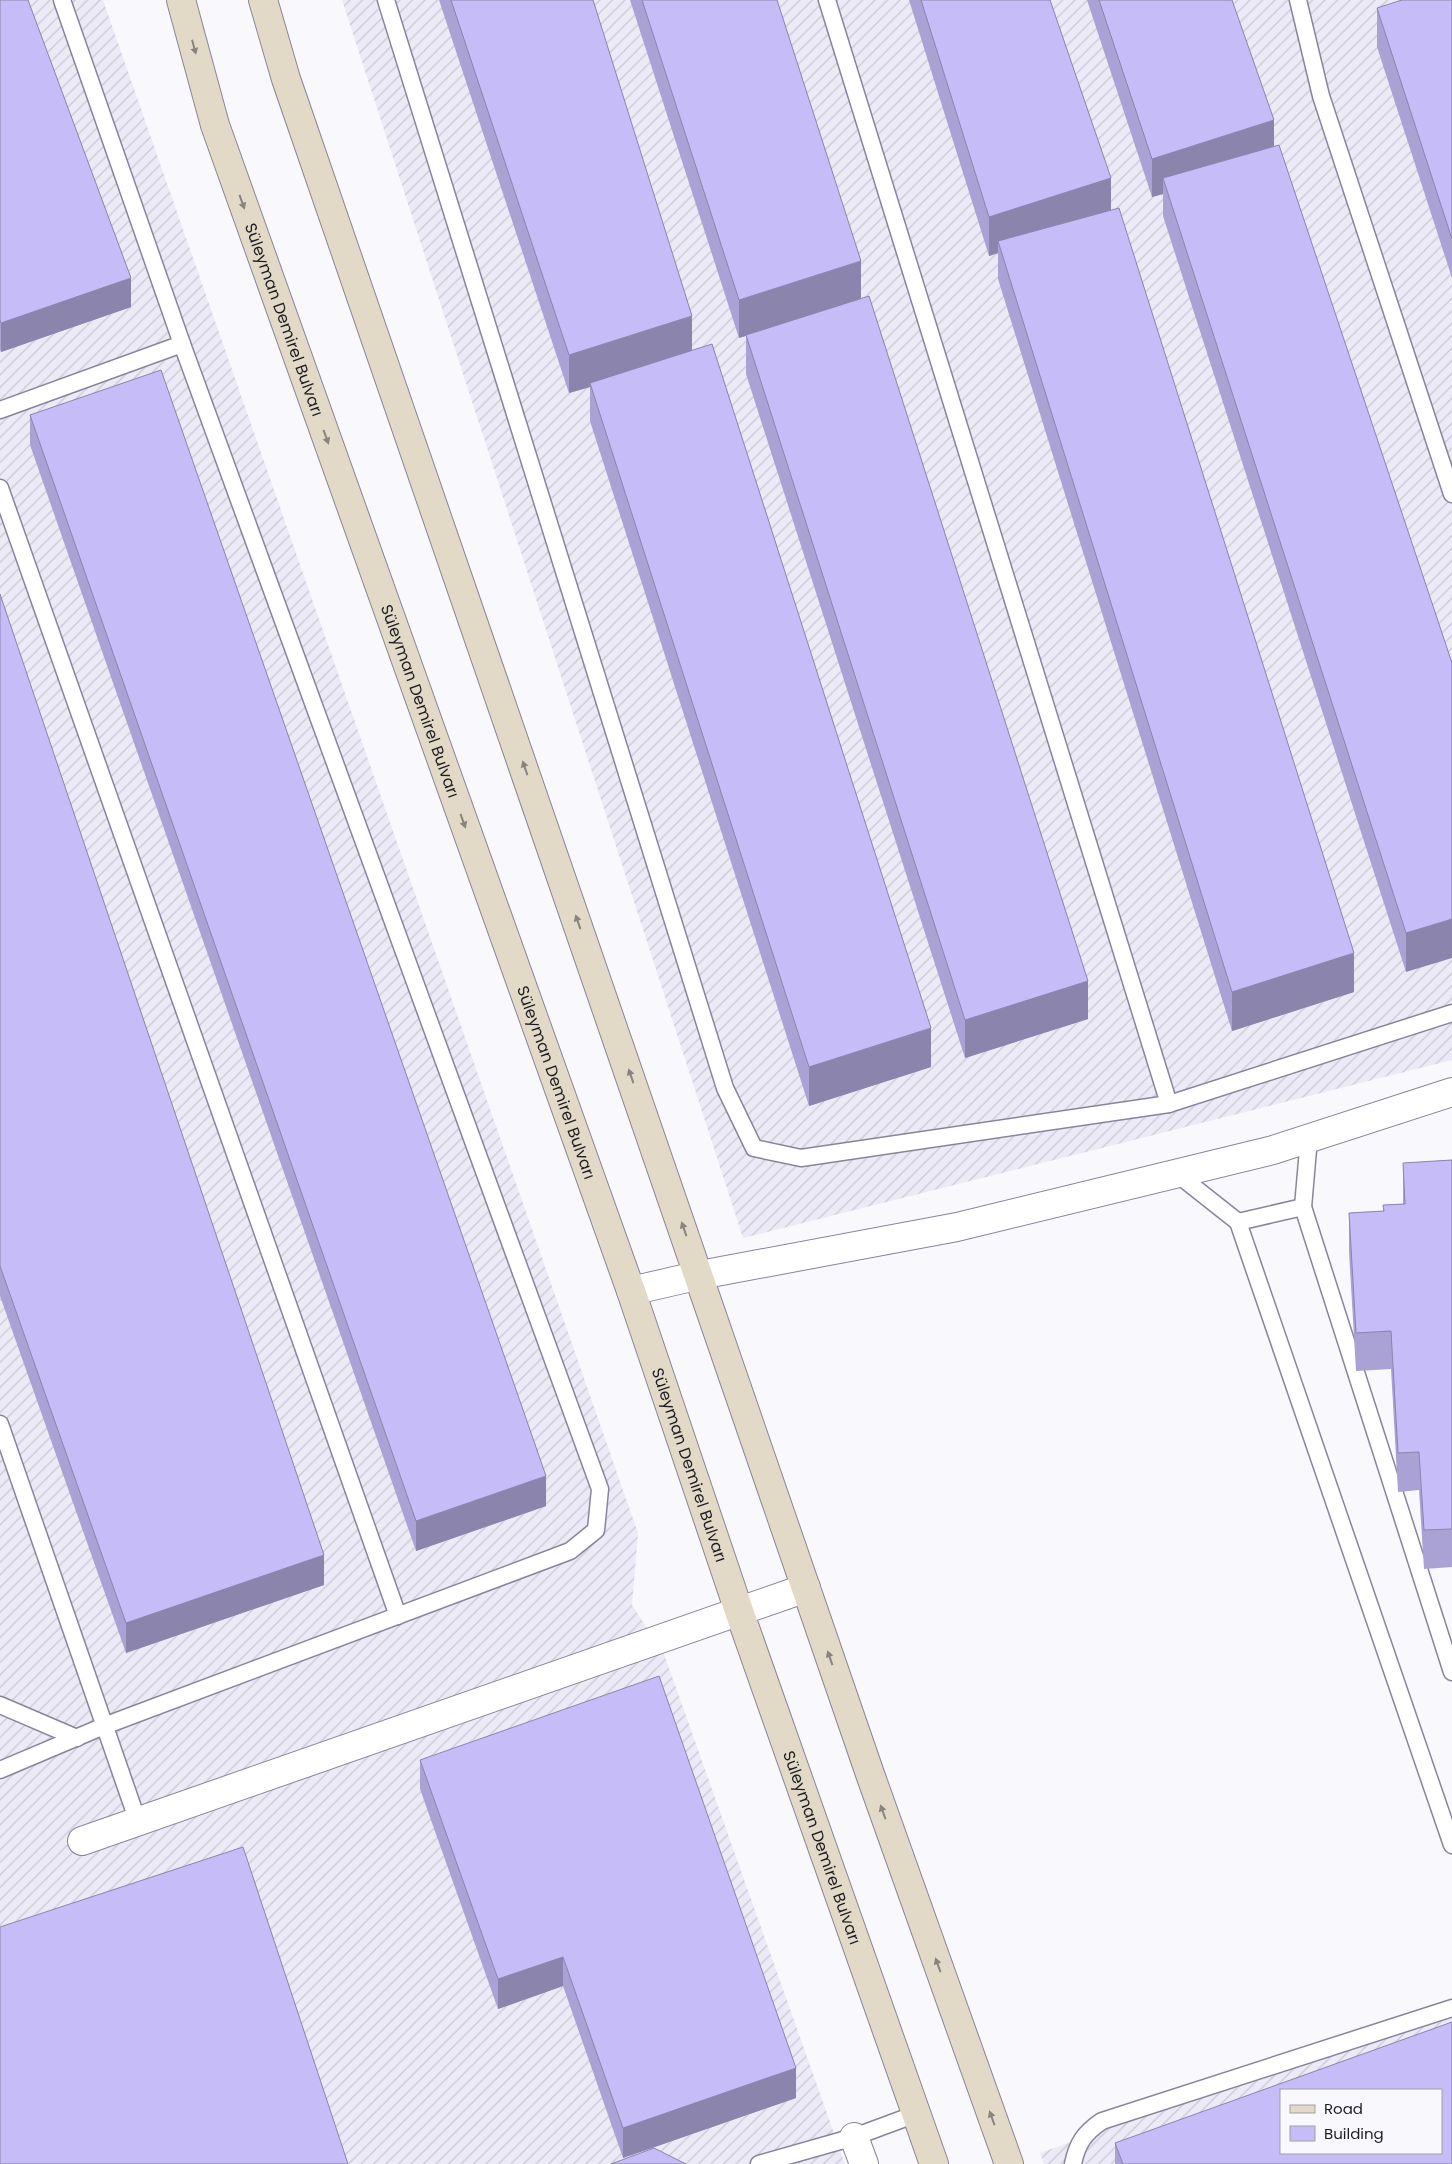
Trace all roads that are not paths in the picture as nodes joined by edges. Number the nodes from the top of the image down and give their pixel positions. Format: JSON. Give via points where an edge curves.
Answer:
{"nodes":[{"id":1,"x":62,"y":0,"type":"edge"},
{"id":2,"x":181,"y":0,"type":"edge"},
{"id":3,"x":263,"y":0,"type":"edge"},
{"id":4,"x":386,"y":0,"type":"edge"},
{"id":5,"x":827,"y":0,"type":"edge"},
{"id":6,"x":1298,"y":0,"type":"edge"},
{"id":7,"x":182,"y":344,"type":"junction"},
{"id":8,"x":0,"y":410,"type":"edge"},
{"id":9,"x":0,"y":488,"type":"edge"},
{"id":10,"x":1452,"y":494,"type":"edge"},
{"id":11,"x":1452,"y":1013,"type":"edge"},
{"id":12,"x":1452,"y":1092,"type":"edge"},
{"id":13,"x":1169,"y":1104,"type":"junction"},
{"id":14,"x":1309,"y":1138,"type":"junction"},
{"id":15,"x":1176,"y":1173,"type":"junction"},
{"id":16,"x":1303,"y":1207,"type":"junction"},
{"id":17,"x":1238,"y":1222,"type":"junction"},
{"id":18,"x":700,"y":1275,"type":"junction"},
{"id":19,"x":631,"y":1291,"type":"junction"},
{"id":20,"x":0,"y":1424,"type":"edge"},
{"id":21,"x":806,"y":1588,"type":"junction"},
{"id":22,"x":739,"y":1611,"type":"junction"},
{"id":23,"x":398,"y":1616,"type":"junction"},
{"id":24,"x":1452,"y":1672,"type":"edge"},
{"id":25,"x":0,"y":1706,"type":"edge"},
{"id":26,"x":104,"y":1726,"type":"junction"},
{"id":27,"x":77,"y":1738,"type":"junction"},
{"id":28,"x":0,"y":1770,"type":"edge"},
{"id":29,"x":138,"y":1822,"type":"junction"},
{"id":30,"x":82,"y":1842,"type":"dead end"},
{"id":31,"x":1452,"y":1845,"type":"edge"},
{"id":32,"x":1452,"y":2008,"type":"edge"},
{"id":33,"x":916,"y":2114,"type":"junction"},
{"id":34,"x":854,"y":2137,"type":"junction"},
{"id":35,"x":759,"y":2164,"type":"edge"},
{"id":36,"x":864,"y":2164,"type":"edge"},
{"id":37,"x":934,"y":2164,"type":"edge"},
{"id":38,"x":1008,"y":2164,"type":"edge"},
{"id":39,"x":1073,"y":2164,"type":"edge"}],
"edges":[{"from":1,"to":7,"type":"lane"},
{"from":2,"to":19,"type":"main road","name":"Süleyman Demirel Bulvarı","one_way":true,"via":[[215,125]]},
{"from":18,"to":3,"type":"main road","one_way":true,"via":[[290,88]]},
{"from":4,"to":13,"type":"lane","via":[[725,1088],[754,1148],[801,1158]]},
{"from":5,"to":13,"type":"lane"},
{"from":6,"to":10,"type":"lane","via":[[1321,96]]},
{"from":7,"to":8,"type":"lane"},
{"from":7,"to":23,"type":"lane","via":[[600,1489],[596,1530],[570,1551]]},
{"from":9,"to":23,"type":"lane"},
{"from":11,"to":13,"type":"lane"},
{"from":12,"to":14,"type":"street"},
{"from":14,"to":15,"type":"street"},
{"from":14,"to":16,"type":"lane"},
{"from":15,"to":17,"type":"lane"},
{"from":15,"to":18,"type":"street","via":[[957,1227]]},
{"from":16,"to":17,"type":"lane"},
{"from":16,"to":24,"type":"lane"},
{"from":17,"to":31,"type":"lane"},
{"from":18,"to":19,"type":"street"},
{"from":18,"to":21,"type":"main road"},
{"from":19,"to":22,"type":"main road","name":"Süleyman Demirel Bulvarı"},
{"from":20,"to":26,"type":"lane"},
{"from":21,"to":22,"type":"street"},
{"from":38,"to":21,"type":"main road","one_way":true},
{"from":22,"to":29,"type":"street"},
{"from":22,"to":33,"type":"main road","name":"Süleyman Demirel Bulvarı"},
{"from":23,"to":26,"type":"lane"},
{"from":25,"to":27,"type":"lane"},
{"from":26,"to":27,"type":"lane"},
{"from":26,"to":29,"type":"lane"},
{"from":27,"to":28,"type":"lane"},
{"from":29,"to":30,"type":"street"},
{"from":32,"to":39,"type":"lane","via":[[1102,2122],[1082,2138]]},
{"from":33,"to":34,"type":"lane"},
{"from":33,"to":37,"type":"main road","name":"Süleyman Demirel Bulvarı"},
{"from":34,"to":35,"type":"lane"},
{"from":34,"to":36,"type":"street"}]}
